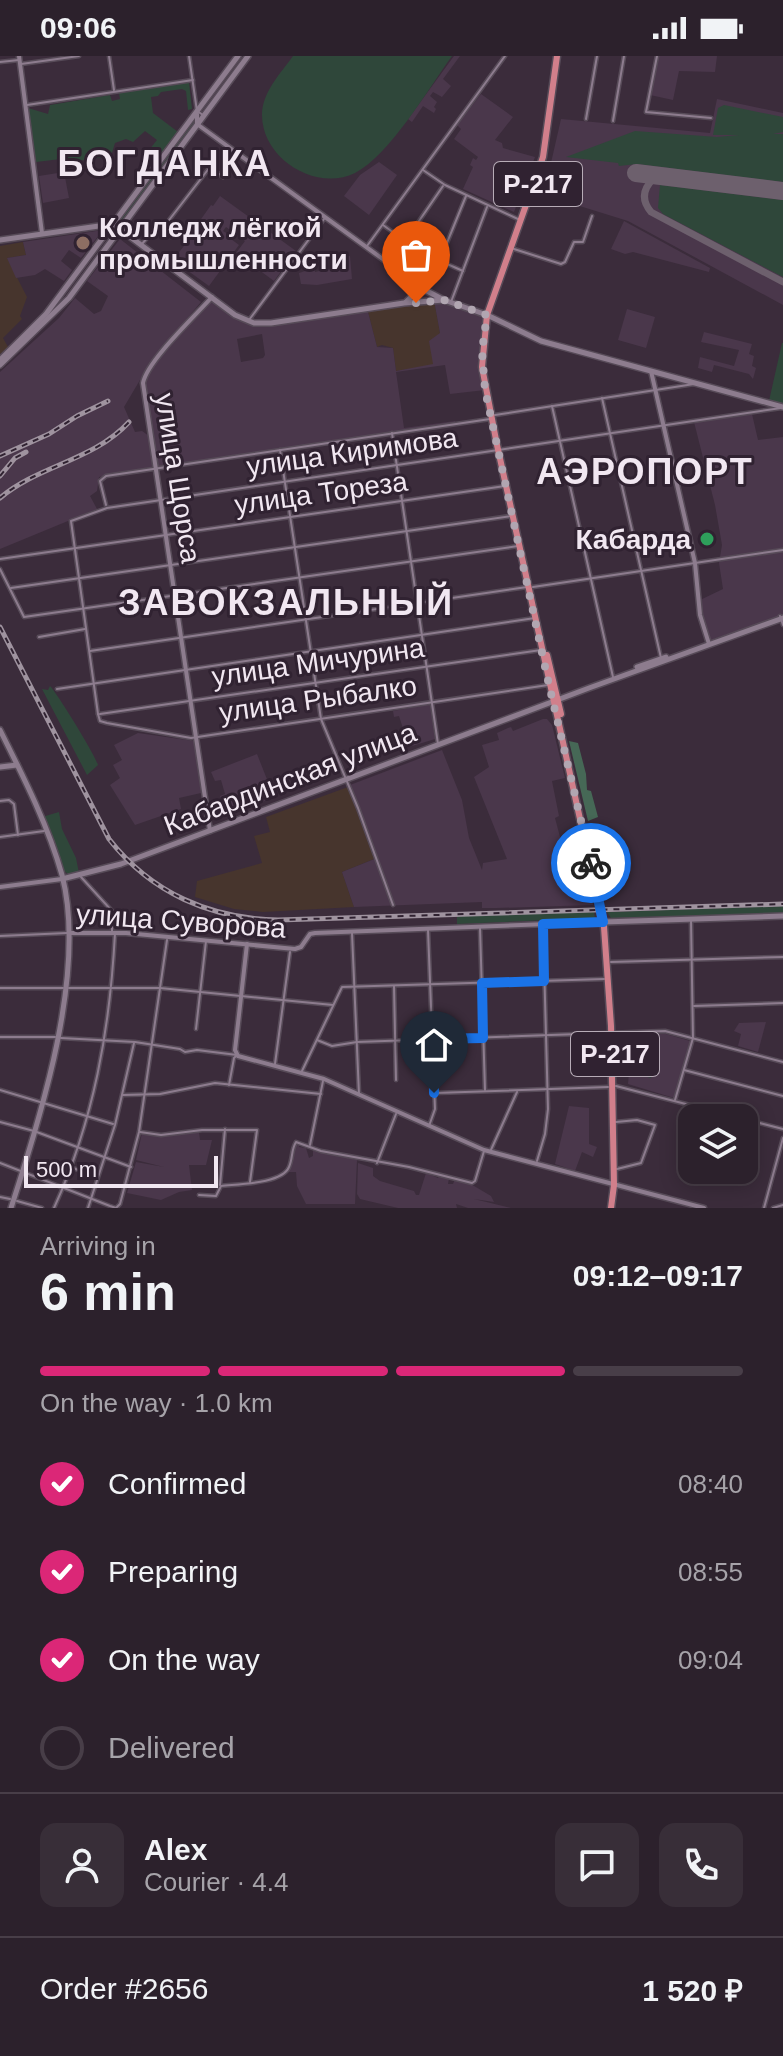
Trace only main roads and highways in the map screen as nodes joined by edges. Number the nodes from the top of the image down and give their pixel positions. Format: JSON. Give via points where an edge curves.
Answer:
{"nodes":[{"id":1,"x":238,"y":56,"type":"edge"},
{"id":2,"x":248,"y":56,"type":"edge"},
{"id":3,"x":558,"y":56,"type":"edge"},
{"id":4,"x":195,"y":121,"type":"junction"},
{"id":5,"x":113,"y":224,"type":"junction"},
{"id":6,"x":120,"y":229,"type":"junction"},
{"id":7,"x":0,"y":240,"type":"edge"},
{"id":8,"x":426,"y":291,"type":"junction"},
{"id":9,"x":416,"y":294,"type":"junction"},
{"id":10,"x":444,"y":300,"type":"junction"},
{"id":11,"x":423,"y":302,"type":"junction"},
{"id":12,"x":404,"y":303,"type":"junction"},
{"id":13,"x":488,"y":315,"type":"junction"},
{"id":14,"x":0,"y":362,"type":"edge"},
{"id":15,"x":783,"y":408,"type":"edge"},
{"id":16,"x":492,"y":417,"type":"junction"},
{"id":17,"x":500,"y":450,"type":"junction"},
{"id":18,"x":530,"y":587,"type":"junction"},
{"id":19,"x":782,"y":618,"type":"edge"},
{"id":20,"x":709,"y":643,"type":"junction"},
{"id":21,"x":589,"y":688,"type":"junction"},
{"id":22,"x":555,"y":700,"type":"junction"},
{"id":23,"x":0,"y":730,"type":"edge"},
{"id":24,"x":17,"y":765,"type":"junction"},
{"id":25,"x":0,"y":767,"type":"edge"},
{"id":26,"x":62,"y":879,"type":"junction"},
{"id":27,"x":783,"y":916,"type":"edge"},
{"id":28,"x":605,"y":922,"type":"junction"},
{"id":29,"x":613,"y":1033,"type":"junction"},
{"id":30,"x":613,"y":1086,"type":"junction"},
{"id":31,"x":615,"y":1186,"type":"junction"},
{"id":32,"x":11,"y":1208,"type":"edge"},
{"id":33,"x":613,"y":1208,"type":"edge"}],
"edges":[{"from":1,"to":4,"type":"main road"},
{"from":2,"to":4,"type":"main road"},
{"from":3,"to":13,"type":"main road","number":"Р-217","via":[[545,146]]},
{"from":3,"to":13,"type":"main road","number":"Р-217","via":[[547,151]]},
{"from":4,"to":5,"type":"main road"},
{"from":4,"to":6,"type":"main road"},
{"from":5,"to":6,"type":"main road"},
{"from":5,"to":7,"type":"main road"},
{"from":5,"to":14,"type":"main road","via":[[36,325]]},
{"from":6,"to":12,"type":"main road","via":[[248,321],[271,323]]},
{"from":6,"to":14,"type":"main road","via":[[54,315]]},
{"from":8,"to":9,"type":"main road"},
{"from":8,"to":10,"type":"main road"},
{"from":8,"to":11,"type":"main road","via":[[429,298]]},
{"from":9,"to":11,"type":"main road"},
{"from":9,"to":12,"type":"main road"},
{"from":10,"to":11,"type":"main road"},
{"from":10,"to":13,"type":"main road"},
{"from":11,"to":12,"type":"main road"},
{"from":13,"to":15,"type":"main road","via":[[541,341]]},
{"from":13,"to":16,"type":"main road","number":"Р-217","via":[[485,360]]},
{"from":13,"to":16,"type":"main road","number":"Р-217","via":[[482,351]]},
{"from":16,"to":17,"type":"main road","number":"Р-217"},
{"from":17,"to":18,"type":"main road","number":"Р-217"},
{"from":17,"to":18,"type":"main road","number":"Р-217"},
{"from":18,"to":22,"type":"main road","number":"Р-217"},
{"from":18,"to":22,"type":"main road","number":"Р-217"},
{"from":19,"to":20,"type":"main road","name":"Кабардинская улица"},
{"from":20,"to":21,"type":"main road","name":"Кабардинская улица"},
{"from":20,"to":21,"type":"main road","name":"Кабардинская улица"},
{"from":21,"to":22,"type":"main road","name":"Кабардинская улица"},
{"from":22,"to":26,"type":"main road","name":"Кабардинская улица","via":[[121,864]]},
{"from":22,"to":28,"type":"main road","number":"Р-217"},
{"from":23,"to":24,"type":"main road"},
{"from":24,"to":25,"type":"main road"},
{"from":24,"to":26,"type":"main road"},
{"from":26,"to":32,"type":"main road","via":[[69,933],[58,1037]]},
{"from":27,"to":28,"type":"main road","name":"улица Суворова"},
{"from":28,"to":29,"type":"main road","number":"Р-217"},
{"from":28,"to":29,"type":"main road","number":"Р-217"},
{"from":29,"to":30,"type":"main road","number":"Р-217"},
{"from":30,"to":31,"type":"main road","number":"Р-217"},
{"from":30,"to":31,"type":"main road","number":"Р-217"},
{"from":31,"to":33,"type":"main road","number":"Р-217"}]}
